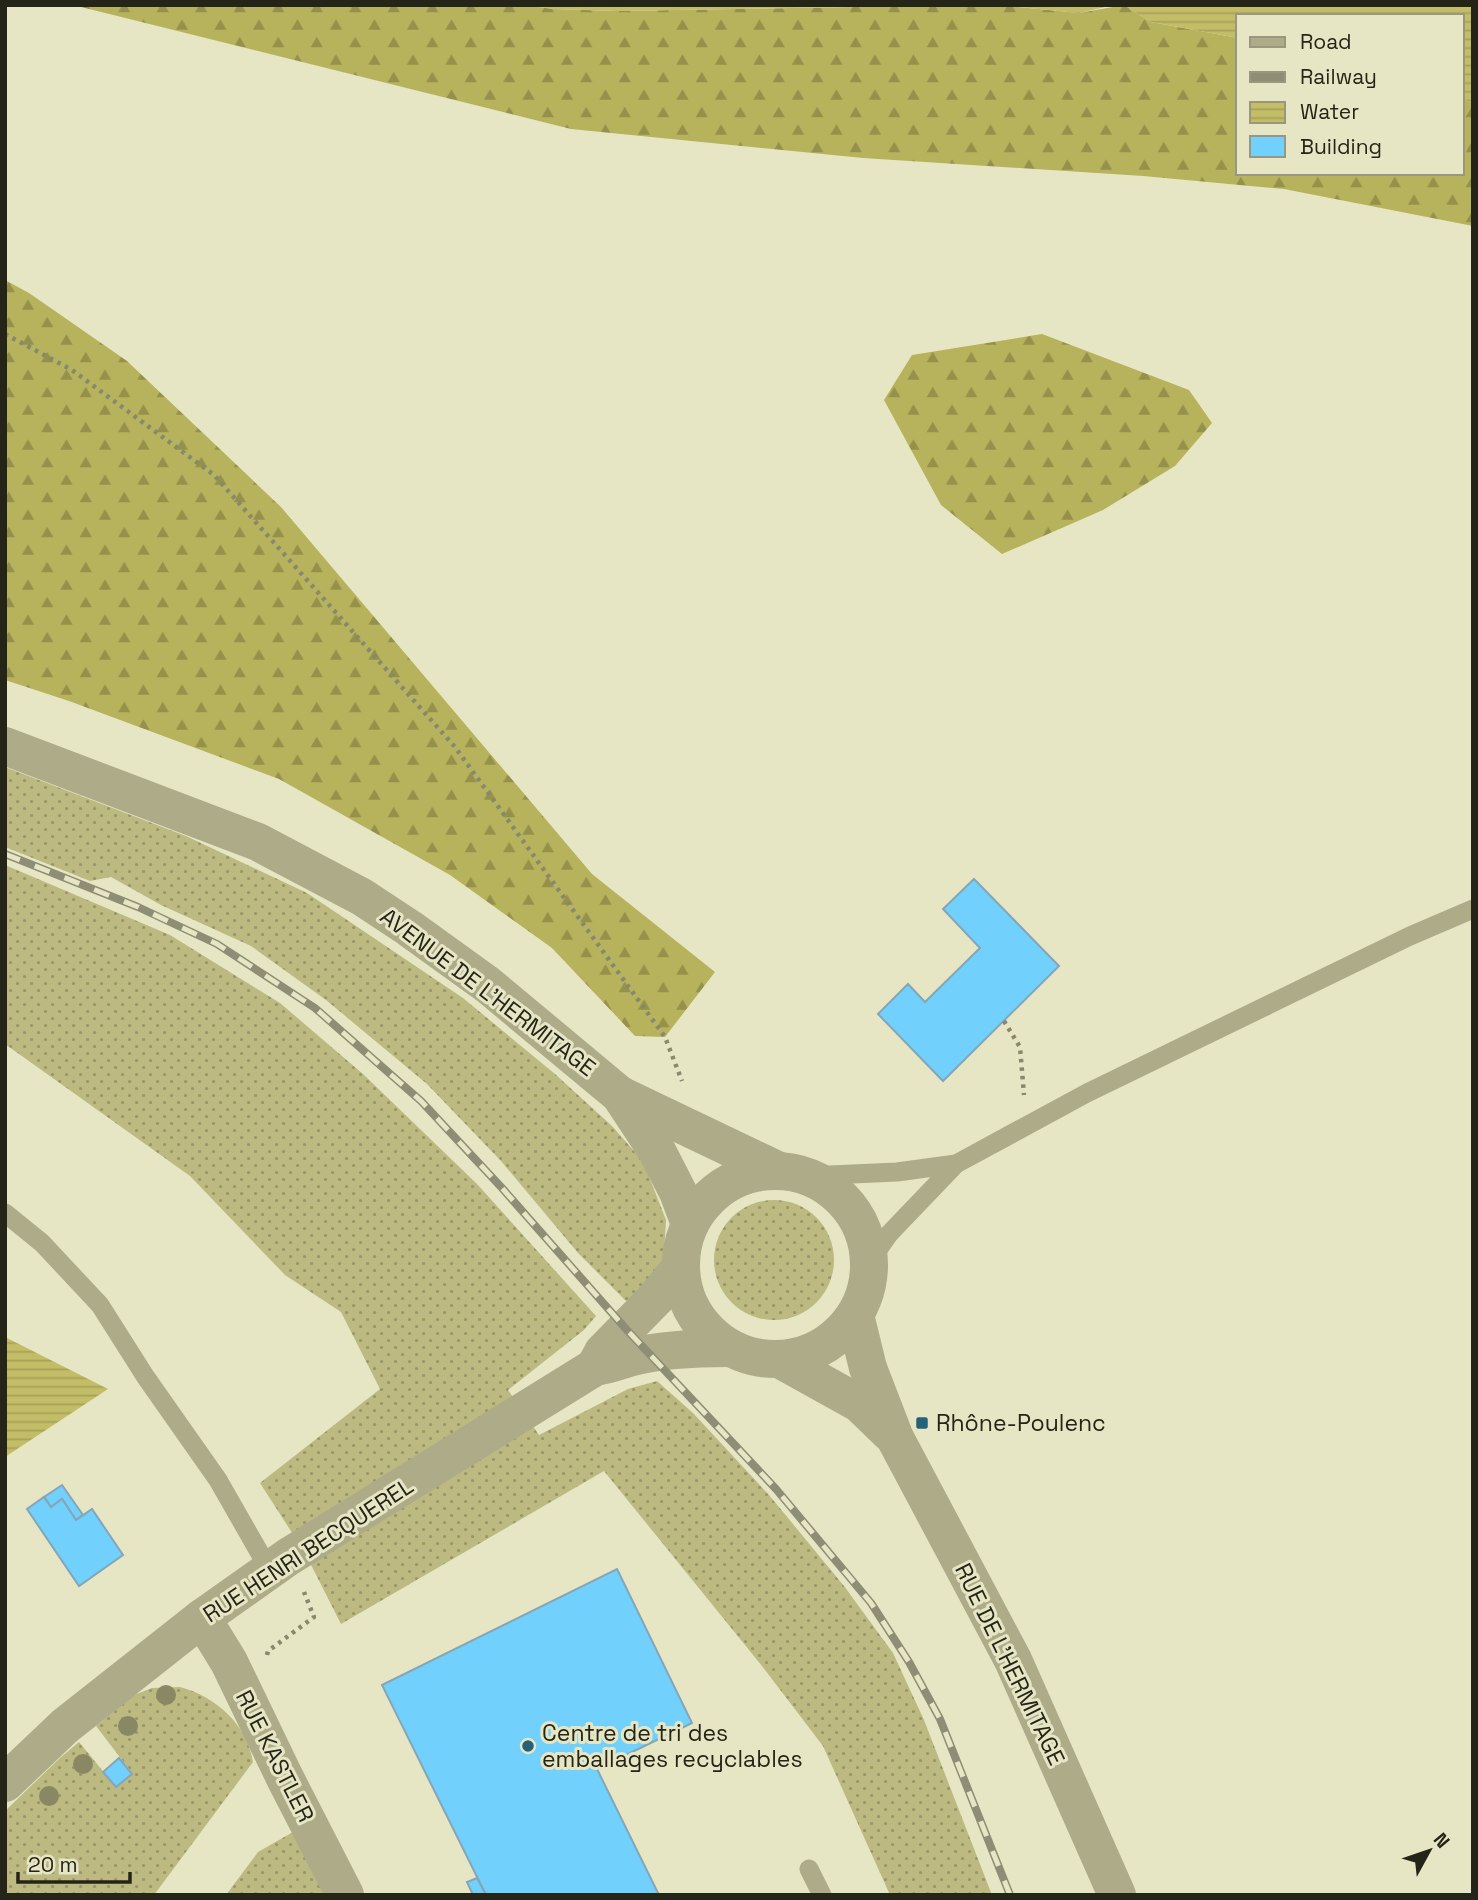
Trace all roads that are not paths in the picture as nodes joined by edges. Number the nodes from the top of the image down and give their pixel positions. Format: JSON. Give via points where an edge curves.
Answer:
{"nodes":[{"id":1,"x":5,"y":746,"type":"edge"},
{"id":2,"x":1473,"y":909,"type":"edge"},
{"id":3,"x":620,"y":1095,"type":"junction"},
{"id":4,"x":956,"y":1164,"type":"junction"},
{"id":5,"x":793,"y":1173,"type":"junction"},
{"id":6,"x":5,"y":1213,"type":"edge"},
{"id":7,"x":690,"y":1224,"type":"junction"},
{"id":8,"x":870,"y":1261,"type":"junction"},
{"id":9,"x":681,"y":1267,"type":"junction"},
{"id":10,"x":855,"y":1315,"type":"junction"},
{"id":11,"x":730,"y":1348,"type":"junction"},
{"id":12,"x":779,"y":1359,"type":"junction"},
{"id":13,"x":595,"y":1367,"type":"junction"},
{"id":14,"x":895,"y":1438,"type":"junction"},
{"id":15,"x":270,"y":1571,"type":"junction"},
{"id":16,"x":202,"y":1618,"type":"junction"},
{"id":17,"x":5,"y":1783,"type":"edge"},
{"id":18,"x":810,"y":1869,"type":"dead end"},
{"id":19,"x":345,"y":1895,"type":"edge"},
{"id":20,"x":822,"y":1895,"type":"edge"},
{"id":21,"x":1117,"y":1895,"type":"edge"}],
"edges":[{"from":1,"to":3,"type":"street","name":"AVENUE DE L'HERMITAGE","via":[[258,842],[362,898],[488,985]]},
{"from":2,"to":4,"type":"lane","via":[[1087,1093]]},
{"from":3,"to":5,"type":"street","name":"AVENUE DE L'HERMITAGE"},
{"from":3,"to":7,"type":"street","name":"AVENUE DE L'HERMITAGE","via":[[657,1151]]},
{"from":4,"to":5,"type":"lane","via":[[897,1172]]},
{"from":4,"to":8,"type":"lane","via":[[889,1234]]},
{"from":5,"to":7,"type":"street","via":[[752,1173],[727,1184],[705,1201]]},
{"from":5,"to":8,"type":"street","via":[[831,1189],[851,1209],[864,1234]]},
{"from":6,"to":15,"type":"lane","via":[[42,1243],[100,1305],[218,1480]]},
{"from":7,"to":9,"type":"street"},
{"from":8,"to":10,"type":"street","via":[[866,1289]]},
{"from":9,"to":11,"type":"street","via":[[683,1287],[700,1322]]},
{"from":9,"to":13,"type":"street","name":"RUE HENRI BECQUEREL","via":[[603,1352]]},
{"from":10,"to":12,"type":"street","via":[[822,1346]]},
{"from":10,"to":14,"type":"street","name":"RUE DE L'HERMITAGE"},
{"from":11,"to":12,"type":"street"},
{"from":11,"to":13,"type":"street","name":"RUE HENRI BECQUEREL","via":[[650,1354]]},
{"from":12,"to":14,"type":"street","name":"RUE DE L'HERMITAGE","via":[[860,1404]]},
{"from":13,"to":15,"type":"street","name":"RUE HENRI BECQUEREL"},
{"from":14,"to":21,"type":"street","name":"RUE DE L'HERMITAGE","via":[[1013,1660]]},
{"from":15,"to":16,"type":"street","name":"RUE HENRI BECQUEREL"},
{"from":16,"to":17,"type":"street","name":"RUE HENRI BECQUEREL","via":[[65,1726]]},
{"from":16,"to":19,"type":"street","name":"RUE KASTLER","via":[[229,1662]]},
{"from":18,"to":20,"type":"lane"}]}
